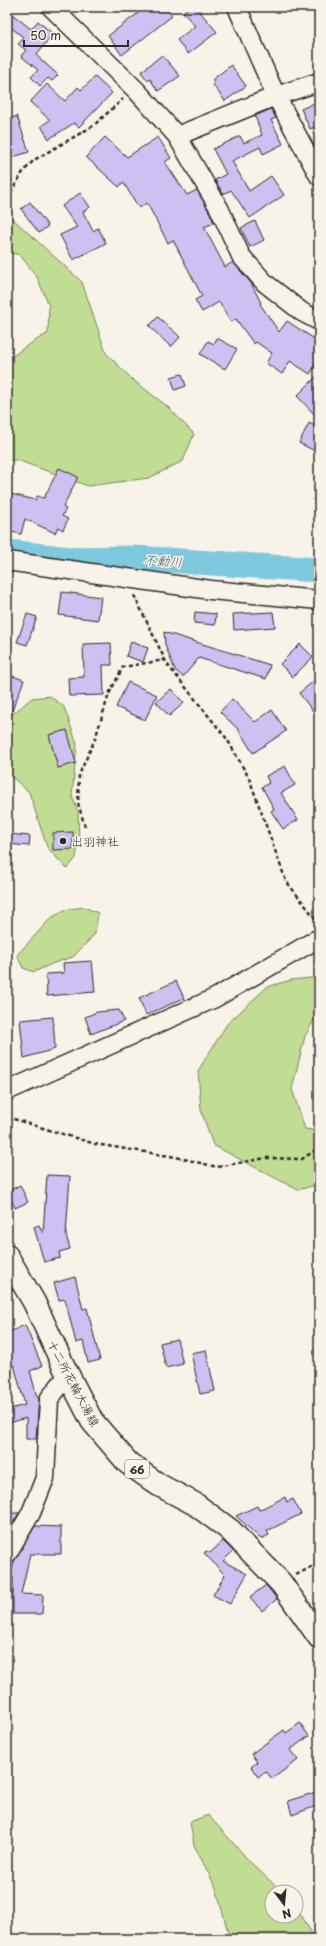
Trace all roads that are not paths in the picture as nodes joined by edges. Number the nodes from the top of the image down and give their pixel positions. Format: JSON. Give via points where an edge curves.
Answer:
{"nodes":[{"id":1,"x":51,"y":7,"type":"edge"},
{"id":2,"x":237,"y":7,"type":"edge"},
{"id":3,"x":319,"y":82,"type":"edge"},
{"id":4,"x":276,"y":96,"type":"junction"},
{"id":5,"x":177,"y":136,"type":"junction"},
{"id":6,"x":319,"y":176,"type":"edge"},
{"id":7,"x":319,"y":321,"type":"edge"},
{"id":8,"x":7,"y":561,"type":"edge"},
{"id":9,"x":319,"y":600,"type":"edge"},
{"id":10,"x":319,"y":938,"type":"edge"},
{"id":11,"x":7,"y":1090,"type":"edge"},
{"id":12,"x":7,"y":1256,"type":"edge"},
{"id":13,"x":68,"y":1375,"type":"junction"},
{"id":14,"x":7,"y":1554,"type":"edge"},
{"id":15,"x":319,"y":1637,"type":"edge"}],
"edges":[{"from":1,"to":5,"type":"street","via":[[138,91]]},
{"from":2,"to":4,"type":"street"},
{"from":3,"to":4,"type":"street"},
{"from":4,"to":5,"type":"street"},
{"from":4,"to":6,"type":"street"},
{"from":5,"to":7,"type":"street","via":[[219,208],[242,256],[265,283],[302,312]]},
{"from":8,"to":9,"type":"street","via":[[127,580]]},
{"from":10,"to":11,"type":"street","via":[[215,998]]},
{"from":12,"to":13,"type":"main road","name":"十二所花輪大湯線","number":"66","via":[[34,1302]]},
{"from":13,"to":14,"type":"street","via":[[49,1399],[44,1478],[31,1513]]},
{"from":13,"to":15,"type":"main road","name":"十二所花輪大湯線","number":"66","via":[[92,1421],[128,1463],[159,1485],[195,1504],[230,1530],[282,1583]]}]}
